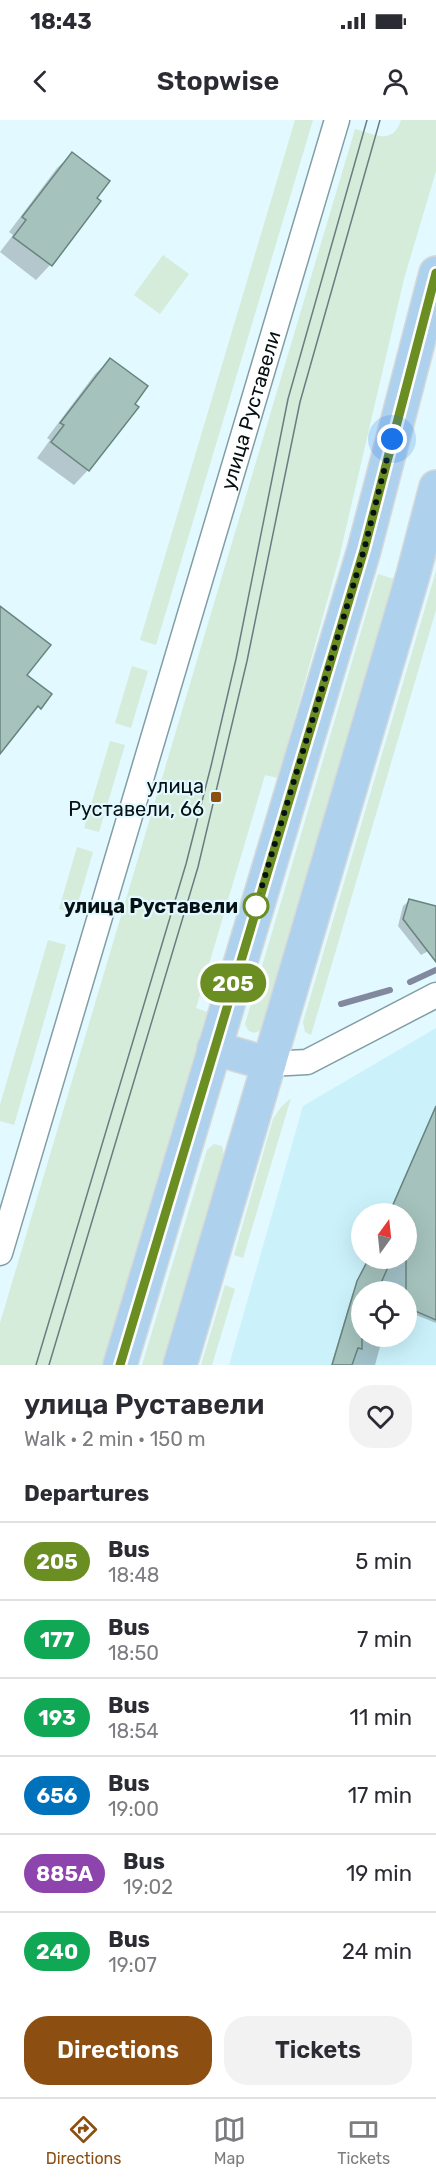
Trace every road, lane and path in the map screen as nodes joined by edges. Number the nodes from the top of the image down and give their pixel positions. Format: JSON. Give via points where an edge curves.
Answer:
{"nodes":[{"id":1,"x":337,"y":120,"type":"edge"},
{"id":2,"x":436,"y":273,"type":"edge"},
{"id":3,"x":436,"y":487,"type":"edge"},
{"id":4,"x":436,"y":995,"type":"edge"},
{"id":5,"x":214,"y":1048,"type":"junction"},
{"id":6,"x":269,"y":1064,"type":"junction"},
{"id":7,"x":0,"y":1253,"type":"edge"},
{"id":8,"x":120,"y":1365,"type":"edge"},
{"id":9,"x":180,"y":1365,"type":"edge"}],
"edges":[{"from":1,"to":7,"type":"street","name":"улица Руставели"},
{"from":2,"to":5,"type":"main road","via":[[364,550]]},
{"from":3,"to":6,"type":"main road"},
{"from":4,"to":6,"type":"street","via":[[307,1062]]},
{"from":5,"to":6,"type":"main road"},
{"from":5,"to":8,"type":"main road"},
{"from":6,"to":9,"type":"main road"}]}
